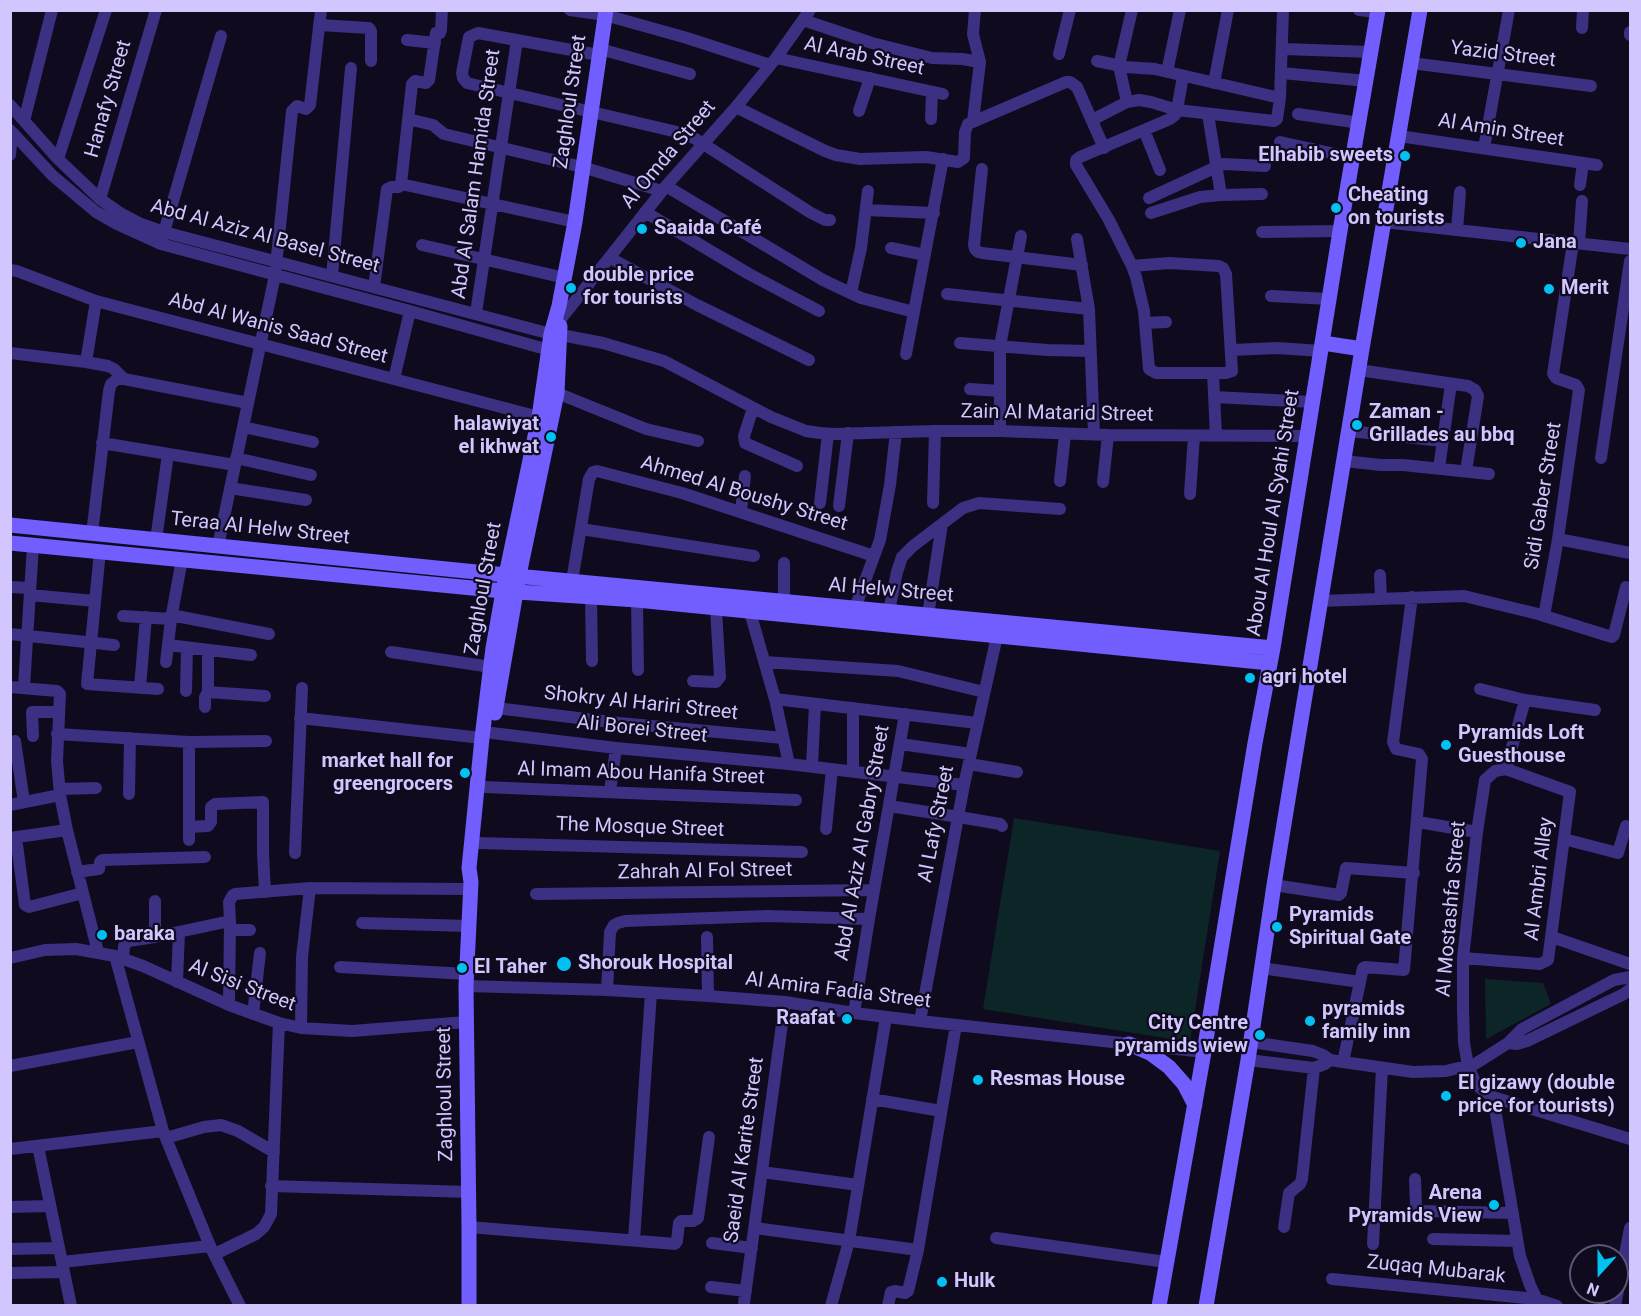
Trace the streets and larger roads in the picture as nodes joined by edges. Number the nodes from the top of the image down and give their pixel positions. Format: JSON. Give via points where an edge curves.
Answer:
{"nodes":[{"id":1,"x":52,"y":10,"type":"edge"},
{"id":2,"x":106,"y":10,"type":"edge"},
{"id":3,"x":156,"y":10,"type":"edge"},
{"id":4,"x":321,"y":10,"type":"edge"},
{"id":5,"x":442,"y":10,"type":"edge"},
{"id":6,"x":570,"y":10,"type":"edge"},
{"id":7,"x":975,"y":10,"type":"edge"},
{"id":8,"x":1070,"y":10,"type":"edge"},
{"id":9,"x":1132,"y":10,"type":"edge"},
{"id":10,"x":1180,"y":10,"type":"edge"},
{"id":11,"x":1228,"y":10,"type":"edge"},
{"id":12,"x":1283,"y":10,"type":"edge"},
{"id":13,"x":1359,"y":10,"type":"edge"},
{"id":14,"x":1420,"y":10,"type":"edge"},
{"id":15,"x":1509,"y":10,"type":"edge"},
{"id":16,"x":1583,"y":10,"type":"edge"},
{"id":17,"x":1378,"y":11,"type":"edge"},
{"id":18,"x":606,"y":13,"type":"edge"},
{"id":19,"x":807,"y":16,"type":"edge"},
{"id":20,"x":319,"y":26,"type":"junction"},
{"id":21,"x":1582,"y":28,"type":"dead end"},
{"id":22,"x":221,"y":36,"type":"dead end"},
{"id":23,"x":407,"y":40,"type":"dead end"},
{"id":24,"x":517,"y":40,"type":"junction"},
{"id":25,"x":435,"y":43,"type":"junction"},
{"id":26,"x":1282,"y":49,"type":"junction"},
{"id":27,"x":600,"y":52,"type":"junction"},
{"id":28,"x":1372,"y":52,"type":"junction"},
{"id":29,"x":1059,"y":54,"type":"dead end"},
{"id":30,"x":371,"y":61,"type":"dead end"},
{"id":31,"x":773,"y":61,"type":"junction"},
{"id":32,"x":1097,"y":61,"type":"dead end"},
{"id":33,"x":980,"y":62,"type":"junction"},
{"id":34,"x":1411,"y":63,"type":"junction"},
{"id":35,"x":1119,"y":66,"type":"junction"},
{"id":36,"x":351,"y":68,"type":"dead end"},
{"id":37,"x":1167,"y":72,"type":"junction"},
{"id":38,"x":1282,"y":73,"type":"junction"},
{"id":39,"x":690,"y":74,"type":"dead end"},
{"id":40,"x":1497,"y":74,"type":"junction"},
{"id":41,"x":1183,"y":76,"type":"junction"},
{"id":42,"x":870,"y":78,"type":"junction"},
{"id":43,"x":1367,"y":81,"type":"junction"},
{"id":44,"x":1214,"y":83,"type":"junction"},
{"id":45,"x":1591,"y":87,"type":"dead end"},
{"id":46,"x":509,"y":92,"type":"junction"},
{"id":47,"x":1280,"y":98,"type":"junction"},
{"id":48,"x":1127,"y":102,"type":"junction"},
{"id":49,"x":10,"y":105,"type":"edge"},
{"id":50,"x":736,"y":107,"type":"junction"},
{"id":51,"x":1178,"y":110,"type":"junction"},
{"id":52,"x":591,"y":111,"type":"junction"},
{"id":53,"x":859,"y":111,"type":"dead end"},
{"id":54,"x":1208,"y":114,"type":"junction"},
{"id":55,"x":1298,"y":114,"type":"dead end"},
{"id":56,"x":408,"y":119,"type":"junction"},
{"id":57,"x":931,"y":119,"type":"dead end"},
{"id":58,"x":1092,"y":120,"type":"junction"},
{"id":59,"x":24,"y":121,"type":"junction"},
{"id":60,"x":973,"y":121,"type":"junction"},
{"id":61,"x":1360,"y":123,"type":"junction"},
{"id":62,"x":1144,"y":130,"type":"junction"},
{"id":63,"x":11,"y":131,"type":"edge"},
{"id":64,"x":1399,"y":135,"type":"junction"},
{"id":65,"x":704,"y":142,"type":"junction"},
{"id":66,"x":1280,"y":142,"type":"dead end"},
{"id":67,"x":501,"y":148,"type":"junction"},
{"id":68,"x":1104,"y":148,"type":"junction"},
{"id":69,"x":1484,"y":148,"type":"junction"},
{"id":70,"x":10,"y":155,"type":"edge"},
{"id":71,"x":1353,"y":158,"type":"junction"},
{"id":72,"x":58,"y":159,"type":"junction"},
{"id":73,"x":943,"y":159,"type":"junction"},
{"id":74,"x":1583,"y":163,"type":"junction"},
{"id":75,"x":1597,"y":165,"type":"dead end"},
{"id":76,"x":1216,"y":166,"type":"junction"},
{"id":77,"x":1265,"y":166,"type":"dead end"},
{"id":78,"x":582,"y":167,"type":"junction"},
{"id":79,"x":982,"y":169,"type":"dead end"},
{"id":80,"x":1160,"y":170,"type":"dead end"},
{"id":81,"x":401,"y":184,"type":"junction"},
{"id":82,"x":1580,"y":185,"type":"dead end"},
{"id":83,"x":664,"y":189,"type":"junction"},
{"id":84,"x":868,"y":191,"type":"dead end"},
{"id":85,"x":1460,"y":192,"type":"dead end"},
{"id":86,"x":1262,"y":194,"type":"dead end"},
{"id":87,"x":1221,"y":195,"type":"junction"},
{"id":88,"x":1149,"y":198,"type":"dead end"},
{"id":89,"x":100,"y":199,"type":"junction"},
{"id":90,"x":1582,"y":201,"type":"dead end"},
{"id":91,"x":493,"y":204,"type":"junction"},
{"id":92,"x":866,"y":210,"type":"junction"},
{"id":93,"x":645,"y":212,"type":"junction"},
{"id":94,"x":934,"y":213,"type":"junction"},
{"id":95,"x":1151,"y":213,"type":"dead end"},
{"id":96,"x":830,"y":220,"type":"dead end"},
{"id":97,"x":575,"y":222,"type":"junction"},
{"id":98,"x":1384,"y":222,"type":"junction"},
{"id":99,"x":1457,"y":230,"type":"junction"},
{"id":100,"x":1341,"y":231,"type":"junction"},
{"id":101,"x":1262,"y":232,"type":"dead end"},
{"id":102,"x":1022,"y":236,"type":"dead end"},
{"id":103,"x":162,"y":238,"type":"junction"},
{"id":104,"x":1077,"y":239,"type":"dead end"},
{"id":105,"x":1576,"y":243,"type":"junction"},
{"id":106,"x":422,"y":245,"type":"dead end"},
{"id":107,"x":891,"y":248,"type":"dead end"},
{"id":108,"x":1630,"y":249,"type":"edge"},
{"id":109,"x":925,"y":255,"type":"junction"},
{"id":110,"x":610,"y":258,"type":"junction"},
{"id":111,"x":1018,"y":258,"type":"junction"},
{"id":112,"x":484,"y":259,"type":"junction"},
{"id":113,"x":1630,"y":261,"type":"edge"},
{"id":114,"x":276,"y":262,"type":"junction"},
{"id":115,"x":1082,"y":265,"type":"junction"},
{"id":116,"x":1132,"y":266,"type":"junction"},
{"id":117,"x":10,"y":270,"type":"edge"},
{"id":118,"x":275,"y":275,"type":"junction"},
{"id":119,"x":332,"y":276,"type":"junction"},
{"id":120,"x":565,"y":278,"type":"junction"},
{"id":121,"x":374,"y":287,"type":"junction"},
{"id":122,"x":851,"y":293,"type":"junction"},
{"id":123,"x":947,"y":294,"type":"dead end"},
{"id":124,"x":1271,"y":296,"type":"dead end"},
{"id":125,"x":1329,"y":299,"type":"junction"},
{"id":126,"x":96,"y":301,"type":"junction"},
{"id":127,"x":1010,"y":302,"type":"junction"},
{"id":128,"x":1089,"y":309,"type":"junction"},
{"id":129,"x":410,"y":311,"type":"junction"},
{"id":130,"x":819,"y":312,"type":"dead end"},
{"id":131,"x":914,"y":312,"type":"junction"},
{"id":132,"x":476,"y":313,"type":"junction"},
{"id":133,"x":1166,"y":322,"type":"dead end"},
{"id":134,"x":557,"y":323,"type":"junction"},
{"id":135,"x":1145,"y":323,"type":"junction"},
{"id":136,"x":960,"y":343,"type":"dead end"},
{"id":137,"x":260,"y":345,"type":"junction"},
{"id":138,"x":1000,"y":346,"type":"junction"},
{"id":139,"x":1322,"y":347,"type":"junction"},
{"id":140,"x":1362,"y":349,"type":"junction"},
{"id":141,"x":549,"y":350,"type":"junction"},
{"id":142,"x":1232,"y":350,"type":"junction"},
{"id":143,"x":1090,"y":351,"type":"junction"},
{"id":144,"x":10,"y":353,"type":"edge"},
{"id":145,"x":906,"y":354,"type":"dead end"},
{"id":146,"x":809,"y":360,"type":"dead end"},
{"id":147,"x":86,"y":362,"type":"junction"},
{"id":148,"x":1359,"y":370,"type":"junction"},
{"id":149,"x":1213,"y":373,"type":"junction"},
{"id":150,"x":124,"y":379,"type":"junction"},
{"id":151,"x":394,"y":379,"type":"junction"},
{"id":152,"x":1451,"y":384,"type":"junction"},
{"id":153,"x":970,"y":389,"type":"dead end"},
{"id":154,"x":1000,"y":391,"type":"junction"},
{"id":155,"x":557,"y":393,"type":"junction"},
{"id":156,"x":1214,"y":397,"type":"junction"},
{"id":157,"x":1313,"y":402,"type":"junction"},
{"id":158,"x":248,"y":403,"type":"junction"},
{"id":159,"x":753,"y":408,"type":"junction"},
{"id":160,"x":539,"y":417,"type":"junction"},
{"id":161,"x":243,"y":427,"type":"junction"},
{"id":162,"x":935,"y":431,"type":"junction"},
{"id":163,"x":1000,"y":431,"type":"junction"},
{"id":164,"x":1349,"y":431,"type":"junction"},
{"id":165,"x":896,"y":432,"type":"junction"},
{"id":166,"x":849,"y":433,"type":"junction"},
{"id":167,"x":828,"y":434,"type":"junction"},
{"id":168,"x":1065,"y":434,"type":"junction"},
{"id":169,"x":1094,"y":434,"type":"junction"},
{"id":170,"x":1108,"y":435,"type":"junction"},
{"id":171,"x":1194,"y":436,"type":"junction"},
{"id":172,"x":1216,"y":436,"type":"junction"},
{"id":173,"x":1307,"y":436,"type":"junction"},
{"id":174,"x":698,"y":441,"type":"dead end"},
{"id":175,"x":1443,"y":441,"type":"junction"},
{"id":176,"x":313,"y":442,"type":"dead end"},
{"id":177,"x":102,"y":443,"type":"junction"},
{"id":178,"x":168,"y":454,"type":"junction"},
{"id":179,"x":1600,"y":458,"type":"dead end"},
{"id":180,"x":1344,"y":461,"type":"junction"},
{"id":181,"x":235,"y":462,"type":"junction"},
{"id":182,"x":797,"y":466,"type":"dead end"},
{"id":183,"x":1439,"y":468,"type":"junction"},
{"id":184,"x":1466,"y":471,"type":"junction"},
{"id":185,"x":310,"y":474,"type":"dead end"},
{"id":186,"x":1489,"y":474,"type":"dead end"},
{"id":187,"x":745,"y":476,"type":"dead end"},
{"id":188,"x":1060,"y":481,"type":"dead end"},
{"id":189,"x":1103,"y":482,"type":"dead end"},
{"id":190,"x":230,"y":488,"type":"junction"},
{"id":191,"x":1190,"y":494,"type":"dead end"},
{"id":192,"x":306,"y":500,"type":"dead end"},
{"id":193,"x":819,"y":503,"type":"dead end"},
{"id":194,"x":933,"y":503,"type":"dead end"},
{"id":195,"x":839,"y":506,"type":"dead end"},
{"id":196,"x":1060,"y":509,"type":"dead end"},
{"id":197,"x":741,"y":511,"type":"junction"},
{"id":198,"x":942,"y":524,"type":"junction"},
{"id":199,"x":10,"y":525,"type":"edge"},
{"id":200,"x":581,"y":529,"type":"junction"},
{"id":201,"x":92,"y":534,"type":"junction"},
{"id":202,"x":1558,"y":539,"type":"junction"},
{"id":203,"x":156,"y":540,"type":"junction"},
{"id":204,"x":10,"y":543,"type":"edge"},
{"id":205,"x":33,"y":545,"type":"junction"},
{"id":206,"x":218,"y":546,"type":"junction"},
{"id":207,"x":100,"y":551,"type":"junction"},
{"id":208,"x":1630,"y":553,"type":"edge"},
{"id":209,"x":754,"y":556,"type":"dead end"},
{"id":210,"x":874,"y":556,"type":"junction"},
{"id":211,"x":182,"y":559,"type":"junction"},
{"id":212,"x":784,"y":563,"type":"dead end"},
{"id":213,"x":512,"y":575,"type":"junction"},
{"id":214,"x":1380,"y":575,"type":"dead end"},
{"id":215,"x":572,"y":581,"type":"junction"},
{"id":216,"x":10,"y":587,"type":"edge"},
{"id":217,"x":1626,"y":587,"type":"dead end"},
{"id":218,"x":509,"y":591,"type":"junction"},
{"id":219,"x":30,"y":592,"type":"junction"},
{"id":220,"x":610,"y":592,"type":"junction"},
{"id":221,"x":591,"y":597,"type":"junction"},
{"id":222,"x":1412,"y":597,"type":"junction"},
{"id":223,"x":1381,"y":598,"type":"junction"},
{"id":224,"x":637,"y":600,"type":"junction"},
{"id":225,"x":95,"y":601,"type":"junction"},
{"id":226,"x":784,"y":601,"type":"junction"},
{"id":227,"x":1320,"y":601,"type":"junction"},
{"id":228,"x":855,"y":608,"type":"junction"},
{"id":229,"x":716,"y":609,"type":"junction"},
{"id":230,"x":889,"y":611,"type":"junction"},
{"id":231,"x":750,"y":612,"type":"junction"},
{"id":232,"x":928,"y":615,"type":"junction"},
{"id":233,"x":123,"y":616,"type":"dead end"},
{"id":234,"x":1544,"y":616,"type":"junction"},
{"id":235,"x":146,"y":617,"type":"junction"},
{"id":236,"x":171,"y":617,"type":"junction"},
{"id":237,"x":10,"y":634,"type":"edge"},
{"id":238,"x":269,"y":634,"type":"dead end"},
{"id":239,"x":27,"y":635,"type":"junction"},
{"id":240,"x":997,"y":636,"type":"junction"},
{"id":241,"x":90,"y":642,"type":"junction"},
{"id":242,"x":114,"y":645,"type":"dead end"},
{"id":243,"x":168,"y":645,"type":"junction"},
{"id":244,"x":187,"y":648,"type":"junction"},
{"id":245,"x":208,"y":650,"type":"junction"},
{"id":246,"x":1221,"y":651,"type":"junction"},
{"id":247,"x":391,"y":652,"type":"dead end"},
{"id":248,"x":251,"y":655,"type":"dead end"},
{"id":249,"x":1272,"y":655,"type":"junction"},
{"id":250,"x":592,"y":661,"type":"dead end"},
{"id":251,"x":166,"y":662,"type":"dead end"},
{"id":252,"x":765,"y":662,"type":"junction"},
{"id":253,"x":491,"y":667,"type":"junction"},
{"id":254,"x":638,"y":670,"type":"dead end"},
{"id":255,"x":693,"y":681,"type":"dead end"},
{"id":256,"x":10,"y":687,"type":"edge"},
{"id":257,"x":24,"y":687,"type":"junction"},
{"id":258,"x":140,"y":687,"type":"junction"},
{"id":259,"x":302,"y":688,"type":"dead end"},
{"id":260,"x":158,"y":689,"type":"dead end"},
{"id":261,"x":1480,"y":689,"type":"dead end"},
{"id":262,"x":186,"y":691,"type":"dead end"},
{"id":263,"x":208,"y":692,"type":"junction"},
{"id":264,"x":984,"y":692,"type":"junction"},
{"id":265,"x":265,"y":696,"type":"dead end"},
{"id":266,"x":775,"y":699,"type":"junction"},
{"id":267,"x":1525,"y":700,"type":"junction"},
{"id":268,"x":815,"y":704,"type":"junction"},
{"id":269,"x":205,"y":707,"type":"dead end"},
{"id":270,"x":496,"y":708,"type":"junction"},
{"id":271,"x":853,"y":708,"type":"junction"},
{"id":272,"x":1595,"y":710,"type":"dead end"},
{"id":273,"x":59,"y":712,"type":"junction"},
{"id":274,"x":905,"y":714,"type":"junction"},
{"id":275,"x":300,"y":718,"type":"junction"},
{"id":276,"x":977,"y":723,"type":"junction"},
{"id":277,"x":57,"y":734,"type":"junction"},
{"id":278,"x":33,"y":736,"type":"dead end"},
{"id":279,"x":487,"y":736,"type":"junction"},
{"id":280,"x":129,"y":738,"type":"junction"},
{"id":281,"x":783,"y":738,"type":"junction"},
{"id":282,"x":15,"y":741,"type":"dead end"},
{"id":283,"x":266,"y":741,"type":"dead end"},
{"id":284,"x":189,"y":742,"type":"junction"},
{"id":285,"x":900,"y":744,"type":"junction"},
{"id":286,"x":616,"y":748,"type":"junction"},
{"id":287,"x":14,"y":758,"type":"edge"},
{"id":288,"x":970,"y":759,"type":"junction"},
{"id":289,"x":789,"y":764,"type":"junction"},
{"id":290,"x":812,"y":766,"type":"junction"},
{"id":291,"x":832,"y":769,"type":"junction"},
{"id":292,"x":1506,"y":769,"type":"junction"},
{"id":293,"x":853,"y":771,"type":"junction"},
{"id":294,"x":1017,"y":772,"type":"dead end"},
{"id":295,"x":894,"y":776,"type":"junction"},
{"id":296,"x":964,"y":785,"type":"junction"},
{"id":297,"x":484,"y":787,"type":"junction"},
{"id":298,"x":96,"y":788,"type":"dead end"},
{"id":299,"x":610,"y":791,"type":"junction"},
{"id":300,"x":60,"y":792,"type":"junction"},
{"id":301,"x":129,"y":794,"type":"dead end"},
{"id":302,"x":796,"y":800,"type":"dead end"},
{"id":303,"x":24,"y":802,"type":"junction"},
{"id":304,"x":10,"y":805,"type":"edge"},
{"id":305,"x":889,"y":806,"type":"junction"},
{"id":306,"x":959,"y":817,"type":"junction"},
{"id":307,"x":1418,"y":822,"type":"junction"},
{"id":308,"x":1002,"y":826,"type":"dead end"},
{"id":309,"x":1626,"y":826,"type":"dead end"},
{"id":310,"x":826,"y":829,"type":"dead end"},
{"id":311,"x":67,"y":830,"type":"junction"},
{"id":312,"x":1477,"y":832,"type":"junction"},
{"id":313,"x":13,"y":838,"type":"edge"},
{"id":314,"x":1564,"y":839,"type":"junction"},
{"id":315,"x":478,"y":843,"type":"junction"},
{"id":316,"x":802,"y":852,"type":"dead end"},
{"id":317,"x":295,"y":853,"type":"dead end"},
{"id":318,"x":205,"y":857,"type":"dead end"},
{"id":319,"x":78,"y":872,"type":"junction"},
{"id":320,"x":1414,"y":873,"type":"junction"},
{"id":321,"x":471,"y":885,"type":"junction"},
{"id":322,"x":1274,"y":885,"type":"junction"},
{"id":323,"x":310,"y":888,"type":"junction"},
{"id":324,"x":874,"y":890,"type":"junction"},
{"id":325,"x":265,"y":892,"type":"junction"},
{"id":326,"x":83,"y":893,"type":"junction"},
{"id":327,"x":536,"y":894,"type":"dead end"},
{"id":328,"x":155,"y":900,"type":"dead end"},
{"id":329,"x":869,"y":919,"type":"junction"},
{"id":330,"x":362,"y":923,"type":"dead end"},
{"id":331,"x":230,"y":925,"type":"junction"},
{"id":332,"x":469,"y":926,"type":"junction"},
{"id":333,"x":250,"y":930,"type":"dead end"},
{"id":334,"x":179,"y":932,"type":"junction"},
{"id":335,"x":1552,"y":936,"type":"junction"},
{"id":336,"x":154,"y":937,"type":"junction"},
{"id":337,"x":707,"y":937,"type":"dead end"},
{"id":338,"x":98,"y":952,"type":"junction"},
{"id":339,"x":260,"y":953,"type":"dead end"},
{"id":340,"x":119,"y":957,"type":"junction"},
{"id":341,"x":10,"y":958,"type":"edge"},
{"id":342,"x":1463,"y":958,"type":"junction"},
{"id":343,"x":1630,"y":964,"type":"edge"},
{"id":344,"x":340,"y":967,"type":"dead end"},
{"id":345,"x":1261,"y":968,"type":"junction"},
{"id":346,"x":1630,"y":977,"type":"edge"},
{"id":347,"x":466,"y":980,"type":"junction"},
{"id":348,"x":177,"y":982,"type":"junction"},
{"id":349,"x":1360,"y":982,"type":"junction"},
{"id":350,"x":1630,"y":989,"type":"edge"},
{"id":351,"x":607,"y":990,"type":"junction"},
{"id":352,"x":651,"y":993,"type":"junction"},
{"id":353,"x":708,"y":996,"type":"junction"},
{"id":354,"x":785,"y":1002,"type":"junction"},
{"id":355,"x":229,"y":1005,"type":"junction"},
{"id":356,"x":1564,"y":1006,"type":"junction"},
{"id":357,"x":854,"y":1013,"type":"junction"},
{"id":358,"x":253,"y":1014,"type":"junction"},
{"id":359,"x":886,"y":1017,"type":"junction"},
{"id":360,"x":1572,"y":1019,"type":"junction"},
{"id":361,"x":920,"y":1021,"type":"junction"},
{"id":362,"x":466,"y":1022,"type":"junction"},
{"id":363,"x":279,"y":1023,"type":"junction"},
{"id":364,"x":956,"y":1025,"type":"junction"},
{"id":365,"x":301,"y":1028,"type":"junction"},
{"id":366,"x":138,"y":1042,"type":"junction"},
{"id":367,"x":1251,"y":1042,"type":"junction"},
{"id":368,"x":1508,"y":1043,"type":"junction"},
{"id":369,"x":1129,"y":1044,"type":"junction"},
{"id":370,"x":1204,"y":1052,"type":"junction"},
{"id":371,"x":1248,"y":1060,"type":"junction"},
{"id":372,"x":1337,"y":1061,"type":"junction"},
{"id":373,"x":10,"y":1066,"type":"edge"},
{"id":374,"x":1468,"y":1066,"type":"junction"},
{"id":375,"x":1314,"y":1068,"type":"junction"},
{"id":376,"x":1382,"y":1068,"type":"junction"},
{"id":377,"x":1493,"y":1097,"type":"junction"},
{"id":378,"x":872,"y":1099,"type":"junction"},
{"id":379,"x":1195,"y":1105,"type":"junction"},
{"id":380,"x":941,"y":1111,"type":"junction"},
{"id":381,"x":164,"y":1134,"type":"junction"},
{"id":382,"x":709,"y":1137,"type":"dead end"},
{"id":383,"x":1630,"y":1139,"type":"edge"},
{"id":384,"x":38,"y":1146,"type":"junction"},
{"id":385,"x":10,"y":1149,"type":"edge"},
{"id":386,"x":274,"y":1152,"type":"junction"},
{"id":387,"x":762,"y":1172,"type":"junction"},
{"id":388,"x":1415,"y":1179,"type":"dead end"},
{"id":389,"x":858,"y":1185,"type":"junction"},
{"id":390,"x":271,"y":1186,"type":"junction"},
{"id":391,"x":469,"y":1192,"type":"junction"},
{"id":392,"x":50,"y":1206,"type":"junction"},
{"id":393,"x":10,"y":1207,"type":"edge"},
{"id":394,"x":1513,"y":1213,"type":"junction"},
{"id":395,"x":469,"y":1227,"type":"junction"},
{"id":396,"x":1284,"y":1227,"type":"dead end"},
{"id":397,"x":754,"y":1228,"type":"junction"},
{"id":398,"x":1630,"y":1228,"type":"edge"},
{"id":399,"x":996,"y":1238,"type":"dead end"},
{"id":400,"x":1433,"y":1239,"type":"dead end"},
{"id":401,"x":634,"y":1240,"type":"junction"},
{"id":402,"x":849,"y":1241,"type":"junction"},
{"id":403,"x":1517,"y":1241,"type":"junction"},
{"id":404,"x":712,"y":1243,"type":"dead end"},
{"id":405,"x":1373,"y":1244,"type":"dead end"},
{"id":406,"x":59,"y":1248,"type":"junction"},
{"id":407,"x":752,"y":1248,"type":"junction"},
{"id":408,"x":10,"y":1250,"type":"edge"},
{"id":409,"x":212,"y":1250,"type":"junction"},
{"id":410,"x":918,"y":1250,"type":"junction"},
{"id":411,"x":1167,"y":1262,"type":"junction"},
{"id":412,"x":63,"y":1267,"type":"junction"},
{"id":413,"x":10,"y":1273,"type":"edge"},
{"id":414,"x":1332,"y":1279,"type":"dead end"},
{"id":415,"x":711,"y":1287,"type":"dead end"},
{"id":416,"x":1538,"y":1302,"type":"edge"},
{"id":417,"x":71,"y":1305,"type":"edge"},
{"id":418,"x":240,"y":1305,"type":"edge"},
{"id":419,"x":469,"y":1305,"type":"edge"},
{"id":420,"x":831,"y":1305,"type":"edge"},
{"id":421,"x":888,"y":1305,"type":"edge"},
{"id":422,"x":1159,"y":1305,"type":"edge"},
{"id":423,"x":1206,"y":1305,"type":"edge"},
{"id":424,"x":1557,"y":1305,"type":"edge"},
{"id":425,"x":1615,"y":1305,"type":"edge"}],
"edges":[{"from":1,"to":59,"type":"street"},
{"from":2,"to":72,"type":"street"},
{"from":3,"to":89,"type":"street","name":"Hanafy Street"},
{"from":4,"to":20,"type":"street"},
{"from":5,"to":25,"type":"street","via":[[441,31],[436,33]]},
{"from":6,"to":18,"type":"street","name":"Al Arab Street"},
{"from":7,"to":33,"type":"street","via":[[973,34]]},
{"from":8,"to":29,"type":"street"},
{"from":9,"to":35,"type":"street"},
{"from":10,"to":37,"type":"street"},
{"from":11,"to":44,"type":"street"},
{"from":12,"to":26,"type":"street"},
{"from":13,"to":17,"type":"street"},
{"from":14,"to":34,"type":"street"},
{"from":15,"to":40,"type":"street"},
{"from":16,"to":21,"type":"street"},
{"from":17,"to":28,"type":"street","name":"Abou Al Houl Al Syahi Street"},
{"from":18,"to":27,"type":"street","name":"Zaghloul Street"},
{"from":18,"to":31,"type":"street","name":"Al Arab Street"},
{"from":19,"to":31,"type":"street","name":"Al Omda Street"},
{"from":19,"to":33,"type":"street","via":[[872,44],[932,58]]},
{"from":20,"to":30,"type":"street","via":[[369,28]]},
{"from":20,"to":114,"type":"street","via":[[310,105],[306,109],[297,106],[292,111]]},
{"from":22,"to":103,"type":"street"},
{"from":23,"to":25,"type":"street"},
{"from":24,"to":27,"type":"street"},
{"from":24,"to":46,"type":"street","name":"Abd Al Salam Hamida Street"},
{"from":24,"to":46,"type":"street","via":[[478,33],[469,38],[462,73],[467,83]]},
{"from":25,"to":56,"type":"street","via":[[429,80],[412,84]]},
{"from":26,"to":28,"type":"street"},
{"from":26,"to":38,"type":"street"},
{"from":27,"to":39,"type":"street"},
{"from":27,"to":52,"type":"street","name":"Zaghloul Street"},
{"from":28,"to":43,"type":"street","name":"Abou Al Houl Al Syahi Street"},
{"from":31,"to":42,"type":"street","name":"Al Arab Street"},
{"from":31,"to":50,"type":"street","name":"Al Omda Street"},
{"from":32,"to":35,"type":"street"},
{"from":33,"to":60,"type":"street"},
{"from":34,"to":40,"type":"street","name":"Yazid Street"},
{"from":34,"to":64,"type":"street"},
{"from":35,"to":37,"type":"street"},
{"from":35,"to":48,"type":"street"},
{"from":36,"to":119,"type":"street"},
{"from":37,"to":41,"type":"street"},
{"from":38,"to":43,"type":"street"},
{"from":38,"to":47,"type":"street"},
{"from":40,"to":45,"type":"street","name":"Yazid Street"},
{"from":40,"to":69,"type":"street"},
{"from":41,"to":44,"type":"street"},
{"from":41,"to":51,"type":"street"},
{"from":42,"to":53,"type":"street"},
{"from":42,"to":57,"type":"street","name":"Al Arab Street","via":[[938,93]]},
{"from":43,"to":61,"type":"street","name":"Abou Al Houl Al Syahi Street"},
{"from":44,"to":47,"type":"street"},
{"from":46,"to":52,"type":"street"},
{"from":46,"to":67,"type":"street","name":"Abd Al Salam Hamida Street"},
{"from":47,"to":54,"type":"street","via":[[1274,121]]},
{"from":48,"to":51,"type":"street","via":[[1145,101]]},
{"from":48,"to":58,"type":"street"},
{"from":49,"to":59,"type":"street","name":"Abd Al Aziz Al Basel Street"},
{"from":50,"to":65,"type":"street","name":"Al Omda Street"},
{"from":50,"to":73,"type":"street","via":[[836,155],[860,159]]},
{"from":51,"to":54,"type":"street"},
{"from":51,"to":62,"type":"street","via":[[1170,119]]},
{"from":52,"to":65,"type":"street"},
{"from":52,"to":78,"type":"street","name":"Zaghloul Street"},
{"from":54,"to":76,"type":"street"},
{"from":55,"to":61,"type":"street"},
{"from":56,"to":67,"type":"street","via":[[433,125],[444,134]]},
{"from":56,"to":81,"type":"street"},
{"from":58,"to":60,"type":"street","via":[[1077,87],[1066,82]]},
{"from":58,"to":68,"type":"street"},
{"from":59,"to":72,"type":"street","name":"Abd Al Aziz Al Basel Street"},
{"from":60,"to":73,"type":"street","via":[[966,127],[964,158],[958,162]]},
{"from":61,"to":71,"type":"street","name":"Abou Al Houl Al Syahi Street"},
{"from":62,"to":68,"type":"street"},
{"from":62,"to":80,"type":"street"},
{"from":63,"to":70,"type":"street"},
{"from":63,"to":103,"type":"street","name":"Abd Al Aziz Al Basel Street","via":[[53,176],[96,212],[139,234]]},
{"from":64,"to":69,"type":"street","name":"Al Amin Street"},
{"from":64,"to":98,"type":"street"},
{"from":65,"to":83,"type":"street","name":"Al Omda Street"},
{"from":65,"to":96,"type":"street","via":[[811,213]]},
{"from":66,"to":71,"type":"street"},
{"from":67,"to":78,"type":"street"},
{"from":67,"to":91,"type":"street","name":"Abd Al Salam Hamida Street"},
{"from":68,"to":116,"type":"street","via":[[1078,158],[1076,165]]},
{"from":69,"to":74,"type":"street","name":"Al Amin Street"},
{"from":71,"to":100,"type":"street","name":"Abou Al Houl Al Syahi Street"},
{"from":72,"to":89,"type":"street","name":"Abd Al Aziz Al Basel Street"},
{"from":73,"to":94,"type":"street"},
{"from":74,"to":75,"type":"street","name":"Al Amin Street"},
{"from":74,"to":82,"type":"street"},
{"from":76,"to":77,"type":"street"},
{"from":76,"to":87,"type":"street"},
{"from":76,"to":88,"type":"street"},
{"from":78,"to":83,"type":"street"},
{"from":78,"to":97,"type":"street","name":"Zaghloul Street"},
{"from":79,"to":111,"type":"street","via":[[975,249]]},
{"from":81,"to":91,"type":"street"},
{"from":81,"to":121,"type":"street","via":[[387,189]]},
{"from":83,"to":93,"type":"street","name":"Al Omda Street"},
{"from":83,"to":122,"type":"street"},
{"from":84,"to":92,"type":"street"},
{"from":85,"to":99,"type":"street"},
{"from":86,"to":87,"type":"street"},
{"from":87,"to":95,"type":"street","via":[[1200,197]]},
{"from":89,"to":103,"type":"street","name":"Abd Al Aziz Al Basel Street"},
{"from":90,"to":105,"type":"street"},
{"from":91,"to":97,"type":"street"},
{"from":91,"to":112,"type":"street","name":"Abd Al Salam Hamida Street"},
{"from":92,"to":94,"type":"street"},
{"from":92,"to":122,"type":"street"},
{"from":93,"to":110,"type":"street","name":"Al Omda Street"},
{"from":93,"to":130,"type":"street"},
{"from":94,"to":109,"type":"street"},
{"from":97,"to":120,"type":"street","name":"Zaghloul Street"},
{"from":98,"to":99,"type":"street"},
{"from":98,"to":140,"type":"street"},
{"from":99,"to":105,"type":"street"},
{"from":100,"to":101,"type":"street"},
{"from":100,"to":125,"type":"street","name":"Abou Al Houl Al Syahi Street"},
{"from":102,"to":111,"type":"street"},
{"from":103,"to":114,"type":"street","name":"Abd Al Aziz Al Basel Street"},
{"from":103,"to":118,"type":"street","name":"Abd Al Aziz Al Basel Street"},
{"from":104,"to":115,"type":"street"},
{"from":105,"to":108,"type":"street"},
{"from":105,"to":202,"type":"street","name":"Sidi Gaber Street","via":[[1553,374],[1579,390]]},
{"from":106,"to":112,"type":"street"},
{"from":107,"to":109,"type":"street"},
{"from":109,"to":131,"type":"street"},
{"from":110,"to":134,"type":"street","name":"Al Omda Street"},
{"from":110,"to":146,"type":"street"},
{"from":111,"to":115,"type":"street"},
{"from":111,"to":127,"type":"street"},
{"from":112,"to":120,"type":"street"},
{"from":112,"to":132,"type":"street","name":"Abd Al Salam Hamida Street"},
{"from":113,"to":179,"type":"street"},
{"from":114,"to":118,"type":"street"},
{"from":114,"to":119,"type":"street","name":"Abd Al Aziz Al Basel Street"},
{"from":115,"to":128,"type":"street"},
{"from":116,"to":135,"type":"street"},
{"from":116,"to":142,"type":"street","via":[[1169,263],[1223,268]]},
{"from":117,"to":126,"type":"street","name":"Abd Al Wanis Saad Street"},
{"from":118,"to":129,"type":"street","name":"Abd Al Aziz Al Basel Street"},
{"from":118,"to":137,"type":"street"},
{"from":119,"to":121,"type":"street","name":"Abd Al Aziz Al Basel Street"},
{"from":120,"to":134,"type":"street","name":"Zaghloul Street"},
{"from":121,"to":132,"type":"street","name":"Abd Al Aziz Al Basel Street"},
{"from":122,"to":131,"type":"street"},
{"from":123,"to":127,"type":"street"},
{"from":124,"to":125,"type":"street"},
{"from":125,"to":139,"type":"street","name":"Abou Al Houl Al Syahi Street"},
{"from":126,"to":137,"type":"street","name":"Abd Al Wanis Saad Street"},
{"from":126,"to":147,"type":"street"},
{"from":127,"to":128,"type":"street"},
{"from":127,"to":138,"type":"street"},
{"from":128,"to":143,"type":"street"},
{"from":129,"to":141,"type":"street","name":"Abd Al Aziz Al Basel Street"},
{"from":129,"to":151,"type":"street"},
{"from":131,"to":145,"type":"street"},
{"from":132,"to":134,"type":"street","name":"Abd Al Aziz Al Basel Street"},
{"from":133,"to":135,"type":"street"},
{"from":134,"to":141,"type":"street","name":"Zaghloul Street"},
{"from":134,"to":155,"type":"street","name":"Zaghloul Street"},
{"from":134,"to":159,"type":"street","name":"Abd Al Aziz Al Basel Street","via":[[603,343],[664,361]]},
{"from":135,"to":149,"type":"street","via":[[1149,369],[1156,373]]},
{"from":136,"to":138,"type":"street"},
{"from":137,"to":151,"type":"street","name":"Abd Al Wanis Saad Street"},
{"from":137,"to":158,"type":"street"},
{"from":138,"to":143,"type":"street"},
{"from":138,"to":154,"type":"street"},
{"from":139,"to":140,"type":"street"},
{"from":139,"to":142,"type":"street"},
{"from":139,"to":157,"type":"street","name":"Abou Al Houl Al Syahi Street"},
{"from":140,"to":148,"type":"street"},
{"from":141,"to":160,"type":"street","name":"Zaghloul Street"},
{"from":142,"to":149,"type":"street","via":[[1232,370]]},
{"from":143,"to":169,"type":"street"},
{"from":144,"to":147,"type":"street"},
{"from":147,"to":150,"type":"street","via":[[108,366]]},
{"from":148,"to":152,"type":"street"},
{"from":148,"to":164,"type":"street"},
{"from":149,"to":156,"type":"street"},
{"from":150,"to":158,"type":"street"},
{"from":150,"to":177,"type":"street","via":[[111,384]]},
{"from":151,"to":160,"type":"street","name":"Abd Al Wanis Saad Street"},
{"from":152,"to":175,"type":"street"},
{"from":152,"to":184,"type":"street","via":[[1472,387],[1478,396]]},
{"from":153,"to":154,"type":"street"},
{"from":154,"to":163,"type":"street"},
{"from":155,"to":174,"type":"street","via":[[646,429]]},
{"from":155,"to":213,"type":"street","name":"Zaghloul Street"},
{"from":156,"to":157,"type":"street"},
{"from":156,"to":172,"type":"street"},
{"from":157,"to":173,"type":"street","name":"Abou Al Houl Al Syahi Street"},
{"from":158,"to":161,"type":"street"},
{"from":159,"to":167,"type":"street","name":"Zain Al Matarid Street","via":[[806,431]]},
{"from":159,"to":182,"type":"street","via":[[745,443]]},
{"from":160,"to":213,"type":"street","name":"Zaghloul Street"},
{"from":161,"to":176,"type":"street"},
{"from":161,"to":181,"type":"street"},
{"from":162,"to":163,"type":"street","name":"Zain Al Matarid Street"},
{"from":162,"to":165,"type":"street","name":"Zain Al Matarid Street"},
{"from":162,"to":194,"type":"street"},
{"from":163,"to":168,"type":"street","name":"Zain Al Matarid Street"},
{"from":164,"to":175,"type":"street"},
{"from":164,"to":180,"type":"street"},
{"from":165,"to":166,"type":"street","name":"Zain Al Matarid Street"},
{"from":165,"to":210,"type":"street","via":[[885,513]]},
{"from":166,"to":167,"type":"street","name":"Zain Al Matarid Street"},
{"from":166,"to":195,"type":"street"},
{"from":167,"to":193,"type":"street"},
{"from":168,"to":169,"type":"street","name":"Zain Al Matarid Street"},
{"from":168,"to":188,"type":"street"},
{"from":169,"to":170,"type":"street","name":"Zain Al Matarid Street"},
{"from":170,"to":171,"type":"street","name":"Zain Al Matarid Street"},
{"from":170,"to":189,"type":"street"},
{"from":171,"to":172,"type":"street","name":"Zain Al Matarid Street"},
{"from":171,"to":191,"type":"street"},
{"from":172,"to":173,"type":"street","name":"Zain Al Matarid Street"},
{"from":173,"to":249,"type":"street","name":"Abou Al Houl Al Syahi Street"},
{"from":175,"to":183,"type":"street"},
{"from":177,"to":178,"type":"street"},
{"from":177,"to":201,"type":"street"},
{"from":178,"to":181,"type":"street"},
{"from":178,"to":203,"type":"street"},
{"from":180,"to":183,"type":"street"},
{"from":180,"to":227,"type":"street"},
{"from":181,"to":185,"type":"street"},
{"from":181,"to":190,"type":"street"},
{"from":183,"to":184,"type":"street"},
{"from":184,"to":186,"type":"street"},
{"from":187,"to":197,"type":"street"},
{"from":190,"to":192,"type":"street"},
{"from":190,"to":206,"type":"street"},
{"from":196,"to":198,"type":"street","via":[[979,503],[963,508]]},
{"from":197,"to":200,"type":"street","name":"Ahmed Al Boushy Street","via":[[602,471],[593,472]]},
{"from":197,"to":210,"type":"street","name":"Ahmed Al Boushy Street"},
{"from":198,"to":230,"type":"street","via":[[902,557]]},
{"from":198,"to":232,"type":"street"},
{"from":199,"to":201,"type":"street","name":"Teraa Al Helw Street"},
{"from":200,"to":209,"type":"street"},
{"from":200,"to":215,"type":"street"},
{"from":201,"to":203,"type":"street","name":"Teraa Al Helw Street"},
{"from":202,"to":208,"type":"street"},
{"from":202,"to":234,"type":"street","name":"Sidi Gaber Street"},
{"from":203,"to":206,"type":"street","name":"Teraa Al Helw Street"},
{"from":204,"to":205,"type":"street","name":"Teraa Al Helw Street"},
{"from":205,"to":207,"type":"street","name":"Teraa Al Helw Street"},
{"from":205,"to":219,"type":"street"},
{"from":206,"to":213,"type":"street","name":"Teraa Al Helw Street"},
{"from":207,"to":211,"type":"street","name":"Teraa Al Helw Street"},
{"from":207,"to":225,"type":"street"},
{"from":210,"to":228,"type":"street"},
{"from":211,"to":218,"type":"street","name":"Teraa Al Helw Street"},
{"from":211,"to":236,"type":"street"},
{"from":212,"to":226,"type":"street"},
{"from":213,"to":215,"type":"street","name":"Al Helw Street"},
{"from":213,"to":218,"type":"street","name":"Zaghloul Street"},
{"from":214,"to":223,"type":"street"},
{"from":215,"to":220,"type":"street","name":"Al Helw Street"},
{"from":216,"to":219,"type":"street"},
{"from":217,"to":234,"type":"street","via":[[1613,636]]},
{"from":218,"to":221,"type":"street","name":"Al Helw Street"},
{"from":218,"to":253,"type":"street","name":"Zaghloul Street"},
{"from":218,"to":270,"type":"street","name":"Zaghloul Street"},
{"from":219,"to":225,"type":"street"},
{"from":219,"to":239,"type":"street"},
{"from":220,"to":221,"type":"street","name":"Al Helw Street"},
{"from":220,"to":224,"type":"street","name":"Al Helw Street"},
{"from":220,"to":226,"type":"street","name":"Al Helw Street"},
{"from":221,"to":250,"type":"street"},
{"from":222,"to":223,"type":"street"},
{"from":222,"to":234,"type":"street","via":[[1464,596]]},
{"from":222,"to":307,"type":"street","via":[[1393,744],[1396,749],[1422,757]]},
{"from":223,"to":227,"type":"street"},
{"from":224,"to":229,"type":"street","name":"Al Helw Street"},
{"from":224,"to":254,"type":"street"},
{"from":225,"to":241,"type":"street"},
{"from":226,"to":228,"type":"street","name":"Al Helw Street"},
{"from":227,"to":322,"type":"street"},
{"from":228,"to":230,"type":"street","name":"Al Helw Street"},
{"from":229,"to":231,"type":"street","name":"Al Helw Street"},
{"from":229,"to":255,"type":"street","via":[[720,677],[716,682]]},
{"from":230,"to":232,"type":"street","name":"Al Helw Street"},
{"from":231,"to":240,"type":"street","name":"Al Helw Street"},
{"from":231,"to":252,"type":"street"},
{"from":232,"to":246,"type":"street","name":"Al Helw Street"},
{"from":233,"to":235,"type":"street"},
{"from":235,"to":236,"type":"street"},
{"from":235,"to":258,"type":"street"},
{"from":236,"to":238,"type":"street"},
{"from":236,"to":243,"type":"street"},
{"from":237,"to":239,"type":"street"},
{"from":239,"to":241,"type":"street"},
{"from":239,"to":257,"type":"street"},
{"from":240,"to":246,"type":"street","name":"Al Helw Street"},
{"from":240,"to":264,"type":"street","name":"Al Lafy Street"},
{"from":241,"to":242,"type":"street"},
{"from":241,"to":258,"type":"street","via":[[87,684]]},
{"from":243,"to":244,"type":"street"},
{"from":243,"to":251,"type":"street"},
{"from":244,"to":245,"type":"street"},
{"from":244,"to":262,"type":"street"},
{"from":245,"to":248,"type":"street"},
{"from":245,"to":263,"type":"street"},
{"from":246,"to":249,"type":"street","name":"Al Helw Street"},
{"from":247,"to":253,"type":"street"},
{"from":249,"to":370,"type":"street","name":"Abou Al Houl Al Syahi Street"},
{"from":252,"to":264,"type":"street","via":[[898,671]]},
{"from":252,"to":266,"type":"street"},
{"from":253,"to":279,"type":"street","name":"Zaghloul Street"},
{"from":256,"to":257,"type":"street"},
{"from":257,"to":273,"type":"street","via":[[59,692]]},
{"from":258,"to":260,"type":"street"},
{"from":259,"to":275,"type":"street"},
{"from":261,"to":267,"type":"street"},
{"from":263,"to":265,"type":"street"},
{"from":263,"to":269,"type":"street"},
{"from":264,"to":276,"type":"street","name":"Al Lafy Street"},
{"from":266,"to":268,"type":"street"},
{"from":266,"to":281,"type":"street"},
{"from":267,"to":272,"type":"street"},
{"from":267,"to":292,"type":"street"},
{"from":268,"to":271,"type":"street"},
{"from":268,"to":290,"type":"street"},
{"from":270,"to":279,"type":"street","name":"Zaghloul Street"},
{"from":270,"to":281,"type":"street","name":"Shokry Al Hariri Street"},
{"from":271,"to":274,"type":"street"},
{"from":271,"to":293,"type":"street"},
{"from":273,"to":277,"type":"street"},
{"from":273,"to":278,"type":"street","via":[[32,712]]},
{"from":274,"to":276,"type":"street"},
{"from":274,"to":285,"type":"street","name":"Abd Al Aziz Al Gabry Street"},
{"from":275,"to":279,"type":"street","name":"Ali Borei Street"},
{"from":275,"to":317,"type":"street"},
{"from":276,"to":288,"type":"street","name":"Al Lafy Street"},
{"from":277,"to":280,"type":"street"},
{"from":277,"to":300,"type":"street"},
{"from":279,"to":286,"type":"street","name":"Ali Borei Street"},
{"from":279,"to":297,"type":"street","name":"Zaghloul Street"},
{"from":279,"to":321,"type":"street","name":"Zaghloul Street","via":[[469,868]]},
{"from":280,"to":284,"type":"street"},
{"from":280,"to":301,"type":"street"},
{"from":281,"to":289,"type":"street"},
{"from":282,"to":287,"type":"street"},
{"from":283,"to":284,"type":"street"},
{"from":284,"to":325,"type":"street","via":[[190,834],[208,826],[215,804],[264,804]]},
{"from":285,"to":288,"type":"street"},
{"from":285,"to":295,"type":"street","name":"Abd Al Aziz Al Gabry Street"},
{"from":286,"to":289,"type":"street","name":"Ali Borei Street"},
{"from":286,"to":299,"type":"street"},
{"from":287,"to":303,"type":"street"},
{"from":288,"to":294,"type":"street"},
{"from":288,"to":296,"type":"street","name":"Al Lafy Street"},
{"from":289,"to":290,"type":"street","name":"Ali Borei Street"},
{"from":290,"to":291,"type":"street","name":"Ali Borei Street"},
{"from":291,"to":293,"type":"street","name":"Ali Borei Street"},
{"from":291,"to":310,"type":"street"},
{"from":292,"to":312,"type":"street","name":"Al Mostashfa Street","via":[[1495,771],[1485,780]]},
{"from":292,"to":314,"type":"street","name":"Al Ambri Alley","via":[[1570,792]]},
{"from":293,"to":295,"type":"street","name":"Ali Borei Street"},
{"from":295,"to":296,"type":"street","name":"Ali Borei Street"},
{"from":295,"to":305,"type":"street","name":"Abd Al Aziz Al Gabry Street"},
{"from":296,"to":306,"type":"street","name":"Al Lafy Street"},
{"from":297,"to":299,"type":"street","name":"Al Imam Abou Hanifa Street"},
{"from":297,"to":315,"type":"street","name":"Zaghloul Street"},
{"from":298,"to":300,"type":"street"},
{"from":299,"to":302,"type":"street","name":"Al Imam Abou Hanifa Street"},
{"from":300,"to":303,"type":"street"},
{"from":300,"to":311,"type":"street"},
{"from":303,"to":304,"type":"street"},
{"from":305,"to":306,"type":"street"},
{"from":305,"to":324,"type":"street","name":"Abd Al Aziz Al Gabry Street"},
{"from":306,"to":308,"type":"street"},
{"from":306,"to":361,"type":"street","name":"Al Lafy Street"},
{"from":307,"to":312,"type":"street"},
{"from":307,"to":320,"type":"street"},
{"from":309,"to":314,"type":"street","via":[[1618,853]]},
{"from":311,"to":313,"type":"street"},
{"from":311,"to":319,"type":"street"},
{"from":312,"to":342,"type":"street","name":"Al Mostashfa Street"},
{"from":313,"to":326,"type":"street","via":[[25,905]]},
{"from":314,"to":335,"type":"street","name":"Al Ambri Alley"},
{"from":315,"to":316,"type":"street","name":"The Mosque Street"},
{"from":315,"to":321,"type":"street","name":"Zaghloul Street"},
{"from":318,"to":319,"type":"street","via":[[102,860],[99,869]]},
{"from":319,"to":326,"type":"street"},
{"from":320,"to":322,"type":"street","via":[[1346,868],[1339,895]]},
{"from":320,"to":349,"type":"street","via":[[1404,970],[1365,967]]},
{"from":321,"to":323,"type":"street"},
{"from":321,"to":332,"type":"street","name":"Zaghloul Street"},
{"from":322,"to":345,"type":"street"},
{"from":323,"to":325,"type":"street"},
{"from":323,"to":365,"type":"street","via":[[302,957]]},
{"from":324,"to":327,"type":"street","name":"Zahrah Al Fol Street"},
{"from":324,"to":329,"type":"street","name":"Abd Al Aziz Al Gabry Street"},
{"from":325,"to":331,"type":"street","via":[[232,895]]},
{"from":326,"to":338,"type":"street"},
{"from":328,"to":336,"type":"street"},
{"from":329,"to":351,"type":"street","via":[[768,916],[625,921],[614,925],[610,932]]},
{"from":329,"to":357,"type":"street","name":"Abd Al Aziz Al Gabry Street"},
{"from":330,"to":332,"type":"street"},
{"from":331,"to":333,"type":"street"},
{"from":331,"to":334,"type":"street"},
{"from":331,"to":355,"type":"street"},
{"from":332,"to":347,"type":"street","name":"Zaghloul Street"},
{"from":334,"to":336,"type":"street"},
{"from":334,"to":348,"type":"street"},
{"from":335,"to":342,"type":"street","name":"Al Ambri Alley","via":[[1550,957],[1540,964]]},
{"from":335,"to":343,"type":"street"},
{"from":336,"to":340,"type":"street","via":[[128,941]]},
{"from":337,"to":353,"type":"street"},
{"from":338,"to":340,"type":"street","name":"Al Sisi Street"},
{"from":338,"to":341,"type":"street","name":"Al Sisi Street","via":[[45,950]]},
{"from":339,"to":358,"type":"street"},
{"from":340,"to":348,"type":"street","name":"Al Sisi Street"},
{"from":340,"to":366,"type":"street"},
{"from":342,"to":374,"type":"street","name":"Al Mostashfa Street"},
{"from":344,"to":347,"type":"street","name":"Al Amira Fadia Street"},
{"from":345,"to":349,"type":"street"},
{"from":345,"to":367,"type":"street"},
{"from":346,"to":356,"type":"street","via":[[1614,980]]},
{"from":347,"to":351,"type":"street","name":"Al Amira Fadia Street"},
{"from":347,"to":362,"type":"street","name":"Zaghloul Street"},
{"from":348,"to":355,"type":"street","name":"Al Sisi Street"},
{"from":349,"to":372,"type":"street"},
{"from":350,"to":360,"type":"street"},
{"from":351,"to":352,"type":"street","name":"Al Amira Fadia Street"},
{"from":352,"to":353,"type":"street","name":"Al Amira Fadia Street"},
{"from":352,"to":401,"type":"street"},
{"from":353,"to":354,"type":"street","name":"Al Amira Fadia Street"},
{"from":354,"to":357,"type":"street","name":"Al Amira Fadia Street"},
{"from":354,"to":387,"type":"street","name":"Saeid Al Karite Street"},
{"from":355,"to":358,"type":"street","name":"Al Sisi Street"},
{"from":356,"to":360,"type":"street"},
{"from":356,"to":368,"type":"street","via":[[1522,1029]]},
{"from":357,"to":359,"type":"street","name":"Al Amira Fadia Street"},
{"from":358,"to":363,"type":"street","name":"Al Sisi Street"},
{"from":359,"to":361,"type":"street","name":"Al Amira Fadia Street"},
{"from":359,"to":378,"type":"street"},
{"from":360,"to":368,"type":"street","via":[[1527,1041]]},
{"from":361,"to":364,"type":"street","name":"Al Amira Fadia Street"},
{"from":362,"to":365,"type":"street","name":"Al Sisi Street","via":[[352,1031]]},
{"from":362,"to":391,"type":"street","name":"Zaghloul Street"},
{"from":363,"to":365,"type":"street","name":"Al Sisi Street"},
{"from":363,"to":386,"type":"street"},
{"from":364,"to":369,"type":"street","name":"Al Amira Fadia Street"},
{"from":364,"to":380,"type":"street"},
{"from":366,"to":373,"type":"street"},
{"from":366,"to":381,"type":"street"},
{"from":367,"to":371,"type":"street"},
{"from":367,"to":372,"type":"street","via":[[1313,1051]]},
{"from":368,"to":374,"type":"street"},
{"from":369,"to":370,"type":"street","name":"Al Amira Fadia Street"},
{"from":369,"to":379,"type":"street","via":[[1168,1067],[1184,1084]]},
{"from":370,"to":379,"type":"street","name":"Abou Al Houl Al Syahi Street"},
{"from":371,"to":375,"type":"street"},
{"from":371,"to":423,"type":"street"},
{"from":372,"to":375,"type":"street"},
{"from":372,"to":376,"type":"street"},
{"from":374,"to":376,"type":"street","via":[[1424,1073]]},
{"from":374,"to":377,"type":"street","via":[[1479,1088]]},
{"from":375,"to":396,"type":"street","via":[[1302,1179],[1289,1193]]},
{"from":376,"to":405,"type":"street"},
{"from":377,"to":383,"type":"street"},
{"from":377,"to":394,"type":"street"},
{"from":378,"to":380,"type":"street"},
{"from":378,"to":389,"type":"street"},
{"from":379,"to":411,"type":"street","name":"Abou Al Houl Al Syahi Street"},
{"from":380,"to":410,"type":"street"},
{"from":381,"to":384,"type":"street"},
{"from":381,"to":386,"type":"street","via":[[221,1125]]},
{"from":381,"to":409,"type":"street"},
{"from":382,"to":401,"type":"street","via":[[698,1218],[679,1223],[675,1244]]},
{"from":384,"to":385,"type":"street"},
{"from":384,"to":392,"type":"street"},
{"from":386,"to":390,"type":"street"},
{"from":387,"to":389,"type":"street"},
{"from":387,"to":397,"type":"street","name":"Saeid Al Karite Street"},
{"from":388,"to":394,"type":"street","via":[[1416,1206],[1420,1211]]},
{"from":389,"to":402,"type":"street"},
{"from":390,"to":391,"type":"street"},
{"from":390,"to":409,"type":"street","via":[[271,1214],[264,1227],[256,1234]]},
{"from":391,"to":395,"type":"street","name":"Zaghloul Street"},
{"from":392,"to":393,"type":"street"},
{"from":392,"to":406,"type":"street"},
{"from":394,"to":403,"type":"street"},
{"from":395,"to":401,"type":"street"},
{"from":395,"to":419,"type":"street","name":"Zaghloul Street"},
{"from":397,"to":402,"type":"street"},
{"from":397,"to":407,"type":"street","name":"Saeid Al Karite Street"},
{"from":398,"to":425,"type":"street"},
{"from":399,"to":411,"type":"street"},
{"from":400,"to":403,"type":"street","name":"Zuqaq Mubarak"},
{"from":402,"to":410,"type":"street"},
{"from":402,"to":420,"type":"street"},
{"from":403,"to":416,"type":"street","via":[[1524,1271]]},
{"from":404,"to":407,"type":"street"},
{"from":406,"to":408,"type":"street"},
{"from":406,"to":412,"type":"street"},
{"from":407,"to":415,"type":"street","name":"Saeid Al Karite Street","via":[[745,1297]]},
{"from":409,"to":412,"type":"street"},
{"from":409,"to":418,"type":"street"},
{"from":410,"to":421,"type":"street","via":[[908,1291],[891,1292]]},
{"from":411,"to":422,"type":"street","name":"Abou Al Houl Al Syahi Street"},
{"from":412,"to":413,"type":"street"},
{"from":412,"to":417,"type":"street"},
{"from":414,"to":416,"type":"street","name":"Zuqaq Mubarak"},
{"from":416,"to":424,"type":"street","name":"Zuqaq Mubarak"}]}
